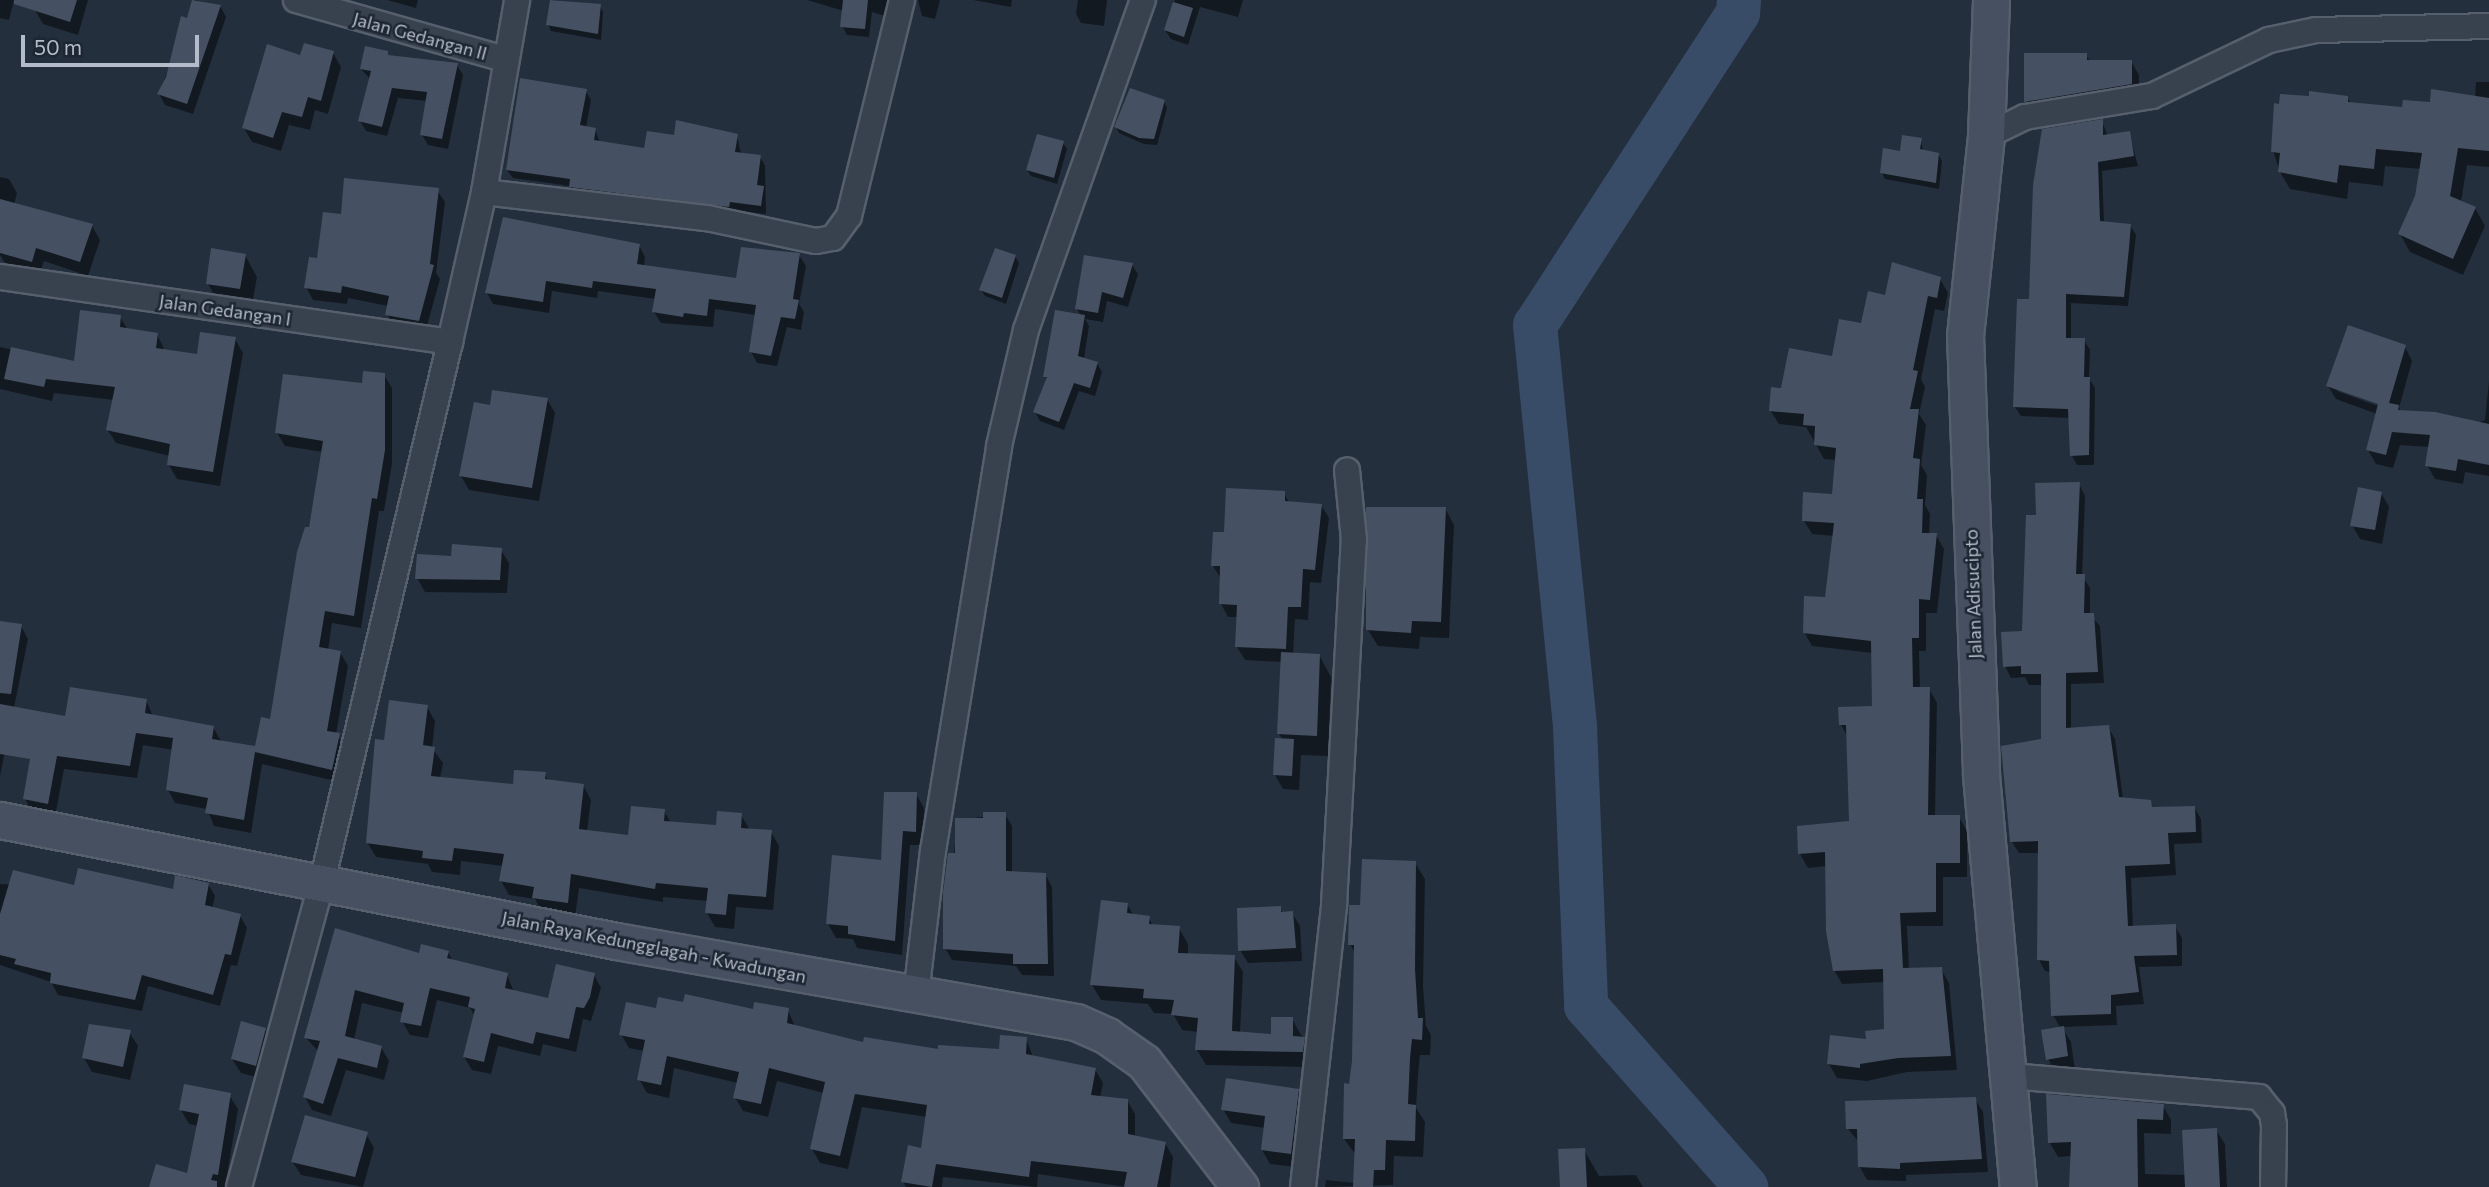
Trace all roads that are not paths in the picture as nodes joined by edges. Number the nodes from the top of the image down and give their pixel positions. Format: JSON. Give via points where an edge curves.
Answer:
{"nodes":[{"id":1,"x":296,"y":0,"type":"edge"},
{"id":2,"x":517,"y":0,"type":"edge"},
{"id":3,"x":902,"y":0,"type":"edge"},
{"id":4,"x":1143,"y":0,"type":"edge"},
{"id":5,"x":1991,"y":0,"type":"edge"},
{"id":6,"x":2489,"y":26,"type":"edge"},
{"id":7,"x":504,"y":58,"type":"junction"},
{"id":8,"x":1986,"y":128,"type":"junction"},
{"id":9,"x":484,"y":192,"type":"junction"},
{"id":10,"x":0,"y":277,"type":"edge"},
{"id":11,"x":450,"y":342,"type":"junction"},
{"id":12,"x":1347,"y":470,"type":"dead end"},
{"id":13,"x":0,"y":820,"type":"edge"},
{"id":14,"x":322,"y":882,"type":"junction"},
{"id":15,"x":916,"y":995,"type":"junction"},
{"id":16,"x":2010,"y":1076,"type":"junction"},
{"id":17,"x":239,"y":1187,"type":"edge"},
{"id":18,"x":1240,"y":1187,"type":"edge"},
{"id":19,"x":1303,"y":1187,"type":"edge"},
{"id":20,"x":2018,"y":1187,"type":"edge"},
{"id":21,"x":2273,"y":1187,"type":"edge"}],
"edges":[{"from":1,"to":7,"type":"street","name":"Jalan Gedangan II"},
{"from":2,"to":7,"type":"street"},
{"from":3,"to":9,"type":"street","via":[[849,216],[833,237],[816,241],[707,218]]},
{"from":4,"to":15,"type":"street","via":[[1026,330],[999,446],[933,850]]},
{"from":5,"to":8,"type":"main road","name":"Jalan Adisucipto"},
{"from":6,"to":8,"type":"street","via":[[2316,30],[2269,40],[2152,96]]},
{"from":7,"to":9,"type":"street"},
{"from":8,"to":16,"type":"main road","name":"Jalan Adisucipto","via":[[1965,335],[1981,775]]},
{"from":9,"to":11,"type":"street"},
{"from":10,"to":11,"type":"street","name":"Jalan Gedangan I"},
{"from":11,"to":14,"type":"street"},
{"from":12,"to":19,"type":"street","via":[[1354,540],[1334,905]]},
{"from":13,"to":14,"type":"main road","name":"Jalan Raya Kedungglagah - Kwadungan"},
{"from":14,"to":15,"type":"main road","name":"Jalan Raya Kedungglagah - Kwadungan","via":[[616,942]]},
{"from":14,"to":17,"type":"street"},
{"from":15,"to":18,"type":"main road","name":"Jalan Raya Kedungglagah - Kwadungan","via":[[1064,1020],[1107,1035],[1144,1062]]},
{"from":16,"to":20,"type":"main road","name":"Jalan Adisucipto"},
{"from":16,"to":21,"type":"street","via":[[2259,1097],[2272,1113],[2274,1125]]}]}
